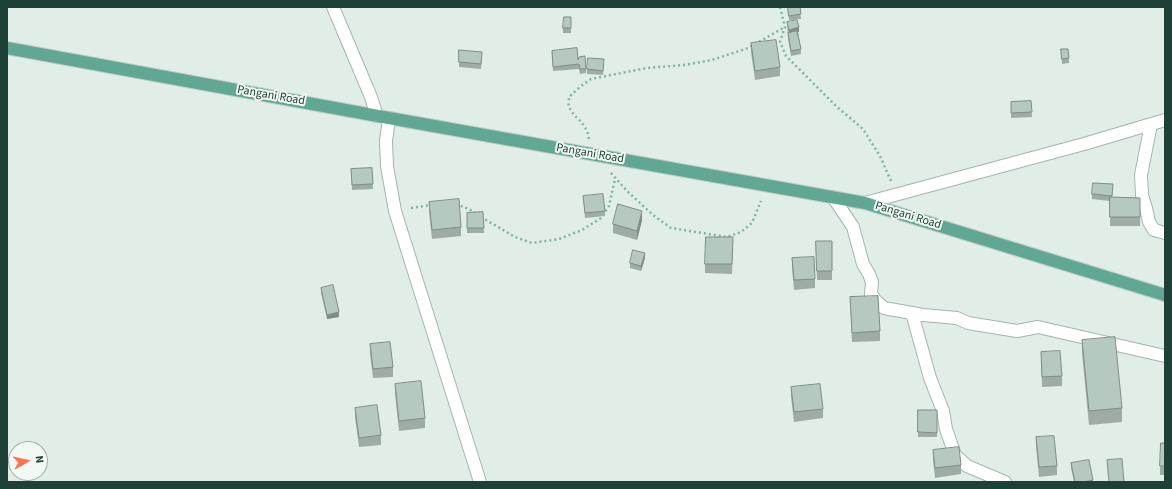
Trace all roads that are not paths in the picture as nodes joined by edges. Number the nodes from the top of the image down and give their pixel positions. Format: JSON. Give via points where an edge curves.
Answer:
{"nodes":[{"id":1,"x":333,"y":7,"type":"edge"},
{"id":2,"x":7,"y":48,"type":"edge"},
{"id":3,"x":383,"y":117,"type":"junction"},
{"id":4,"x":1165,"y":120,"type":"edge"},
{"id":5,"x":1151,"y":124,"type":"junction"},
{"id":6,"x":833,"y":197,"type":"junction"},
{"id":7,"x":864,"y":203,"type":"junction"},
{"id":8,"x":1165,"y":233,"type":"edge"},
{"id":9,"x":1165,"y":295,"type":"edge"},
{"id":10,"x":912,"y":313,"type":"junction"},
{"id":11,"x":1165,"y":356,"type":"edge"},
{"id":12,"x":480,"y":482,"type":"edge"},
{"id":13,"x":1005,"y":482,"type":"edge"}],
"edges":[{"from":1,"to":3,"type":"street","via":[[369,92]]},
{"from":2,"to":3,"type":"main road","name":"Pangani Road"},
{"from":3,"to":6,"type":"main road","name":"Pangani Road"},
{"from":3,"to":12,"type":"street","via":[[395,211]]},
{"from":4,"to":5,"type":"street"},
{"from":5,"to":7,"type":"street"},
{"from":5,"to":8,"type":"street","via":[[1141,175],[1142,195],[1149,222],[1154,230]]},
{"from":6,"to":7,"type":"main road","name":"Pangani Road"},
{"from":6,"to":10,"type":"street","via":[[853,227],[863,264],[872,282],[875,300],[884,308]]},
{"from":7,"to":9,"type":"main road","name":"Pangani Road"},
{"from":10,"to":11,"type":"street","via":[[957,318],[968,323],[1017,331],[1038,327]]},
{"from":10,"to":13,"type":"street","via":[[955,454],[967,466]]}]}
